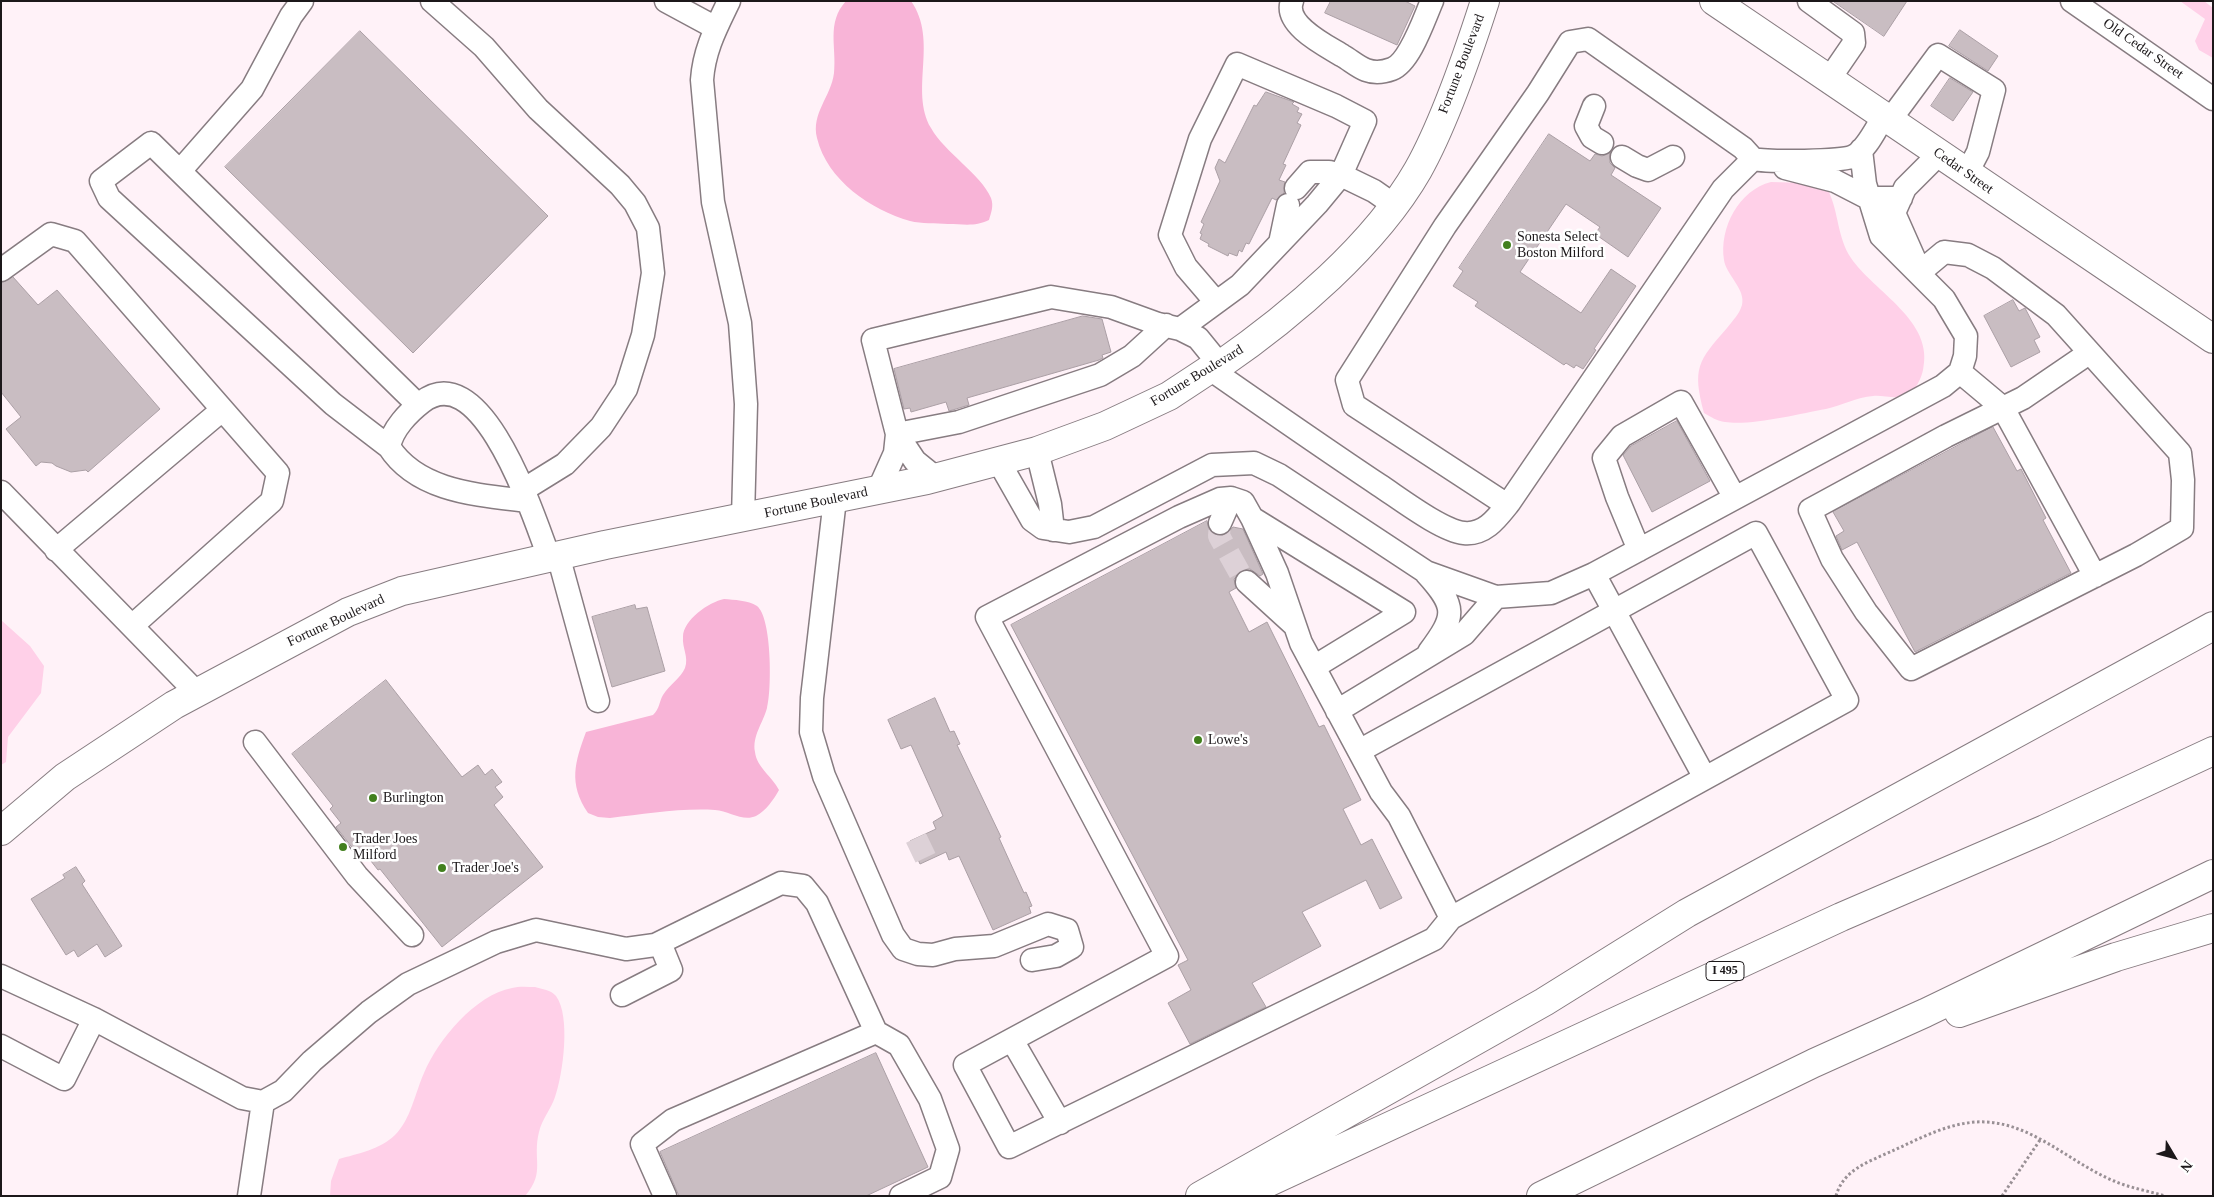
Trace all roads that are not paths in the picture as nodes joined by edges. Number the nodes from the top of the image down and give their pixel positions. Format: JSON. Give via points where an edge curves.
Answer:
{"nodes":[{"id":1,"x":302,"y":1,"type":"edge"},
{"id":2,"x":432,"y":1,"type":"edge"},
{"id":3,"x":666,"y":1,"type":"edge"},
{"id":4,"x":729,"y":1,"type":"edge"},
{"id":5,"x":1292,"y":1,"type":"edge"},
{"id":6,"x":1302,"y":1,"type":"edge"},
{"id":7,"x":1430,"y":1,"type":"edge"},
{"id":8,"x":1714,"y":1,"type":"edge"},
{"id":9,"x":1809,"y":1,"type":"edge"},
{"id":10,"x":2072,"y":1,"type":"edge"},
{"id":11,"x":1486,"y":7,"type":"edge"},
{"id":12,"x":716,"y":28,"type":"junction"},
{"id":13,"x":1830,"y":78,"type":"junction"},
{"id":14,"x":2213,"y":99,"type":"edge"},
{"id":15,"x":1594,"y":106,"type":"dead end"},
{"id":16,"x":1887,"y":118,"type":"junction"},
{"id":17,"x":1602,"y":143,"type":"dead end"},
{"id":18,"x":1861,"y":150,"type":"junction"},
{"id":19,"x":1939,"y":154,"type":"junction"},
{"id":20,"x":1622,"y":157,"type":"dead end"},
{"id":21,"x":1673,"y":157,"type":"dead end"},
{"id":22,"x":1759,"y":160,"type":"junction"},
{"id":23,"x":180,"y":171,"type":"junction"},
{"id":24,"x":1966,"y":173,"type":"junction"},
{"id":25,"x":1341,"y":175,"type":"junction"},
{"id":26,"x":1868,"y":198,"type":"junction"},
{"id":27,"x":1901,"y":198,"type":"junction"},
{"id":28,"x":1394,"y":205,"type":"junction"},
{"id":29,"x":1280,"y":242,"type":"junction"},
{"id":30,"x":1,"y":270,"type":"edge"},
{"id":31,"x":1920,"y":272,"type":"junction"},
{"id":32,"x":1216,"y":302,"type":"junction"},
{"id":33,"x":1173,"y":327,"type":"junction"},
{"id":34,"x":2212,"y":338,"type":"edge"},
{"id":35,"x":2089,"y":353,"type":"junction"},
{"id":36,"x":1215,"y":367,"type":"junction"},
{"id":37,"x":1960,"y":372,"type":"junction"},
{"id":38,"x":418,"y":405,"type":"junction"},
{"id":39,"x":2003,"y":408,"type":"junction"},
{"id":40,"x":222,"y":410,"type":"junction"},
{"id":41,"x":897,"y":434,"type":"junction"},
{"id":42,"x":389,"y":446,"type":"junction"},
{"id":43,"x":1037,"y":451,"type":"junction"},
{"id":44,"x":999,"y":462,"type":"junction"},
{"id":45,"x":936,"y":478,"type":"junction"},
{"id":46,"x":878,"y":490,"type":"junction"},
{"id":47,"x":1,"y":492,"type":"edge"},
{"id":48,"x":525,"y":495,"type":"junction"},
{"id":49,"x":1231,"y":498,"type":"junction"},
{"id":50,"x":1735,"y":498,"type":"junction"},
{"id":51,"x":835,"y":500,"type":"junction"},
{"id":52,"x":1507,"y":506,"type":"junction"},
{"id":53,"x":743,"y":518,"type":"junction"},
{"id":54,"x":1252,"y":518,"type":"junction"},
{"id":55,"x":1220,"y":523,"type":"tunnel mouth"},
{"id":56,"x":1053,"y":530,"type":"junction"},
{"id":57,"x":56,"y":550,"type":"junction"},
{"id":58,"x":1639,"y":550,"type":"junction"},
{"id":59,"x":554,"y":556,"type":"junction"},
{"id":60,"x":1426,"y":572,"type":"junction"},
{"id":61,"x":1594,"y":574,"type":"junction"},
{"id":62,"x":2095,"y":576,"type":"junction"},
{"id":63,"x":1247,"y":582,"type":"tunnel mouth"},
{"id":64,"x":1496,"y":597,"type":"junction"},
{"id":65,"x":1614,"y":611,"type":"junction"},
{"id":66,"x":132,"y":626,"type":"junction"},
{"id":67,"x":1295,"y":626,"type":"junction"},
{"id":68,"x":2213,"y":626,"type":"edge"},
{"id":69,"x":1426,"y":657,"type":"junction"},
{"id":70,"x":1314,"y":667,"type":"junction"},
{"id":71,"x":197,"y":693,"type":"junction"},
{"id":72,"x":598,"y":701,"type":"dead end"},
{"id":73,"x":1337,"y":711,"type":"junction"},
{"id":74,"x":255,"y":742,"type":"dead end"},
{"id":75,"x":1359,"y":751,"type":"junction"},
{"id":76,"x":2213,"y":751,"type":"edge"},
{"id":77,"x":1705,"y":778,"type":"junction"},
{"id":78,"x":1,"y":831,"type":"edge"},
{"id":79,"x":2213,"y":874,"type":"edge"},
{"id":80,"x":1451,"y":918,"type":"junction"},
{"id":81,"x":2213,"y":928,"type":"edge"},
{"id":82,"x":412,"y":935,"type":"dead end"},
{"id":83,"x":660,"y":943,"type":"junction"},
{"id":84,"x":1032,"y":960,"type":"dead end"},
{"id":85,"x":1,"y":976,"type":"edge"},
{"id":86,"x":622,"y":996,"type":"dead end"},
{"id":87,"x":94,"y":1019,"type":"junction"},
{"id":88,"x":876,"y":1032,"type":"junction"},
{"id":89,"x":1012,"y":1040,"type":"junction"},
{"id":90,"x":1,"y":1046,"type":"edge"},
{"id":91,"x":1814,"y":1063,"type":"junction"},
{"id":92,"x":262,"y":1102,"type":"junction"},
{"id":93,"x":1060,"y":1123,"type":"junction"},
{"id":94,"x":249,"y":1196,"type":"edge"},
{"id":95,"x":665,"y":1196,"type":"edge"},
{"id":96,"x":901,"y":1196,"type":"edge"},
{"id":97,"x":1200,"y":1196,"type":"edge"},
{"id":98,"x":1239,"y":1196,"type":"edge"},
{"id":99,"x":1540,"y":1196,"type":"edge"}],
"edges":[{"from":1,"to":23,"type":"street","via":[[252,89]]},
{"from":2,"to":48,"type":"street","via":[[484,46],[538,109],[620,185],[636,203],[648,228],[653,273],[643,335],[626,389],[601,428],[565,464]]},
{"from":3,"to":12,"type":"street"},
{"from":4,"to":12,"type":"street"},
{"from":5,"to":7,"type":"street","via":[[1290,5],[1296,21],[1307,34],[1366,70],[1377,72],[1394,68],[1406,57]]},
{"from":6,"to":7,"type":"street","via":[[1302,14],[1308,22],[1374,64],[1384,64],[1397,56],[1422,7]]},
{"from":8,"to":13,"type":"main road","name":"Cedar Street"},
{"from":9,"to":13,"type":"street","via":[[1853,33],[1854,43]]},
{"from":10,"to":14,"type":"street","name":"Old Cedar Street"},
{"from":11,"to":28,"type":"main road","name":"Fortune Boulevard","via":[[1425,155]]},
{"from":12,"to":53,"type":"street","via":[[704,60],[702,80],[713,202],[740,323],[746,404]]},
{"from":13,"to":16,"type":"main road","name":"Cedar Street"},
{"from":15,"to":17,"type":"street","via":[[1587,131]]},
{"from":16,"to":18,"type":"street"},
{"from":16,"to":19,"type":"main road","name":"Cedar Street"},
{"from":16,"to":24,"type":"street","via":[[1938,55],[1994,90],[1978,152]]},
{"from":18,"to":22,"type":"street","via":[[1844,159]]},
{"from":18,"to":26,"type":"street"},
{"from":19,"to":24,"type":"main road","name":"Cedar Street"},
{"from":19,"to":27,"type":"street","via":[[1905,188]]},
{"from":20,"to":21,"type":"street","via":[[1648,170]]},
{"from":22,"to":26,"type":"street","via":[[1835,181]]},
{"from":22,"to":52,"type":"street","via":[[1723,189]]},
{"from":22,"to":52,"type":"street","via":[[1588,40],[1570,42],[1445,226],[1347,380],[1354,404]]},
{"from":23,"to":38,"type":"street"},
{"from":23,"to":42,"type":"street","via":[[151,143],[101,181],[109,198],[333,404]]},
{"from":24,"to":34,"type":"main road","name":"Cedar Street"},
{"from":25,"to":28,"type":"street"},
{"from":25,"to":29,"type":"street"},
{"from":25,"to":29,"type":"street","via":[[1310,172],[1292,196]]},
{"from":25,"to":32,"type":"street","via":[[1365,122],[1336,106],[1237,64],[1200,139],[1170,235],[1186,267]]},
{"from":26,"to":27,"type":"street"},
{"from":26,"to":31,"type":"street","via":[[1881,236]]},
{"from":27,"to":31,"type":"street","via":[[1894,213]]},
{"from":28,"to":36,"type":"main road","name":"Fortune Boulevard","via":[[1306,298]]},
{"from":29,"to":32,"type":"street","via":[[1240,285]]},
{"from":30,"to":40,"type":"street","via":[[51,234],[75,241]]},
{"from":31,"to":35,"type":"street","via":[[1944,252],[1968,255],[1993,268],[2056,316]]},
{"from":31,"to":37,"type":"street","via":[[1944,299],[1966,336]]},
{"from":32,"to":33,"type":"street"},
{"from":33,"to":36,"type":"street","via":[[1198,338]]},
{"from":33,"to":41,"type":"street","via":[[1100,376],[959,422]]},
{"from":33,"to":41,"type":"street","via":[[1111,306],[1051,297],[873,340]]},
{"from":35,"to":39,"type":"street"},
{"from":35,"to":62,"type":"street","via":[[2180,453],[2183,480],[2182,528]]},
{"from":36,"to":43,"type":"main road","name":"Fortune Boulevard","via":[[1169,396],[1105,426]]},
{"from":36,"to":52,"type":"street","via":[[1410,506],[1453,531],[1480,531],[1488,527]]},
{"from":37,"to":39,"type":"street"},
{"from":37,"to":50,"type":"street","via":[[1944,386]]},
{"from":38,"to":42,"type":"street","via":[[391,437]]},
{"from":38,"to":48,"type":"street","via":[[430,396],[443,393],[458,397],[475,410],[491,428]]},
{"from":39,"to":62,"type":"street"},
{"from":39,"to":62,"type":"street","via":[[1810,510],[1832,559],[1866,612],[1911,669]]},
{"from":40,"to":57,"type":"street"},
{"from":40,"to":66,"type":"street","via":[[278,473],[272,500]]},
{"from":41,"to":45,"type":"street","via":[[915,461]]},
{"from":41,"to":46,"type":"street","via":[[894,453]]},
{"from":42,"to":48,"type":"street","via":[[398,460],[434,482],[480,495]]},
{"from":43,"to":44,"type":"main road","name":"Fortune Boulevard"},
{"from":43,"to":56,"type":"street"},
{"from":44,"to":45,"type":"main road","name":"Fortune Boulevard"},
{"from":44,"to":56,"type":"street","via":[[1032,520]]},
{"from":45,"to":46,"type":"main road","name":"Fortune Boulevard"},
{"from":46,"to":51,"type":"main road","name":"Fortune Boulevard"},
{"from":47,"to":57,"type":"street"},
{"from":48,"to":59,"type":"street"},
{"from":49,"to":54,"type":"street","via":[[1244,502]]},
{"from":49,"to":55,"type":"street"},
{"from":49,"to":89,"type":"street","via":[[1220,499],[1179,517],[987,617],[1167,956]]},
{"from":50,"to":58,"type":"street"},
{"from":50,"to":58,"type":"street","via":[[1681,402],[1622,436],[1604,458]]},
{"from":51,"to":53,"type":"main road","name":"Fortune Boulevard"},
{"from":51,"to":84,"type":"street","via":[[812,698],[811,732],[824,776],[893,935],[903,949],[933,955],[955,948],[994,946],[1048,924],[1067,930],[1072,947],[1056,956]]},
{"from":53,"to":59,"type":"main road","name":"Fortune Boulevard"},
{"from":54,"to":67,"type":"street","via":[[1277,573]]},
{"from":54,"to":70,"type":"street","via":[[1404,612]]},
{"from":56,"to":60,"type":"street","via":[[1069,532],[1094,527],[1212,465],[1254,463],[1279,475]]},
{"from":57,"to":66,"type":"street"},
{"from":58,"to":61,"type":"street"},
{"from":59,"to":71,"type":"main road","name":"Fortune Boulevard","via":[[402,590],[348,612]]},
{"from":59,"to":72,"type":"street"},
{"from":60,"to":64,"type":"street"},
{"from":60,"to":69,"type":"street","via":[[1444,593],[1450,614],[1446,629]]},
{"from":61,"to":64,"type":"street","via":[[1551,593]]},
{"from":61,"to":65,"type":"street"},
{"from":63,"to":67,"type":"street"},
{"from":64,"to":69,"type":"street","via":[[1464,634]]},
{"from":65,"to":75,"type":"street"},
{"from":65,"to":77,"type":"street"},
{"from":65,"to":77,"type":"street","via":[[1756,533],[1848,700]]},
{"from":66,"to":71,"type":"street"},
{"from":67,"to":70,"type":"street"},
{"from":68,"to":97,"type":"main road","via":[[1696,908],[1527,1012]]},
{"from":69,"to":73,"type":"street"},
{"from":70,"to":73,"type":"street"},
{"from":71,"to":78,"type":"main road","name":"Fortune Boulevard","via":[[65,777]]},
{"from":73,"to":75,"type":"street"},
{"from":74,"to":82,"type":"street","via":[[357,876]]},
{"from":75,"to":80,"type":"street","via":[[1381,792],[1399,816]]},
{"from":76,"to":98,"type":"main road","number":"I 495","via":[[2045,829],[1841,917]]},
{"from":77,"to":80,"type":"street"},
{"from":79,"to":91,"type":"main road"},
{"from":80,"to":93,"type":"street","via":[[1434,939]]},
{"from":81,"to":91,"type":"main road","via":[[2116,957]]},
{"from":83,"to":86,"type":"street","via":[[671,970]]},
{"from":83,"to":88,"type":"street","via":[[781,883],[803,886],[817,902]]},
{"from":83,"to":92,"type":"street","via":[[626,949],[536,930],[496,942],[408,984],[319,1055],[283,1092]]},
{"from":85,"to":87,"type":"street"},
{"from":87,"to":90,"type":"street","via":[[64,1079]]},
{"from":87,"to":92,"type":"street","via":[[242,1098]]},
{"from":88,"to":95,"type":"street","via":[[673,1120],[642,1144]]},
{"from":88,"to":96,"type":"street","via":[[899,1044],[930,1099],[948,1149],[940,1177]]},
{"from":89,"to":93,"type":"street"},
{"from":89,"to":93,"type":"street","via":[[965,1065],[1009,1147]]},
{"from":91,"to":99,"type":"main road"},
{"from":92,"to":94,"type":"street"}]}
